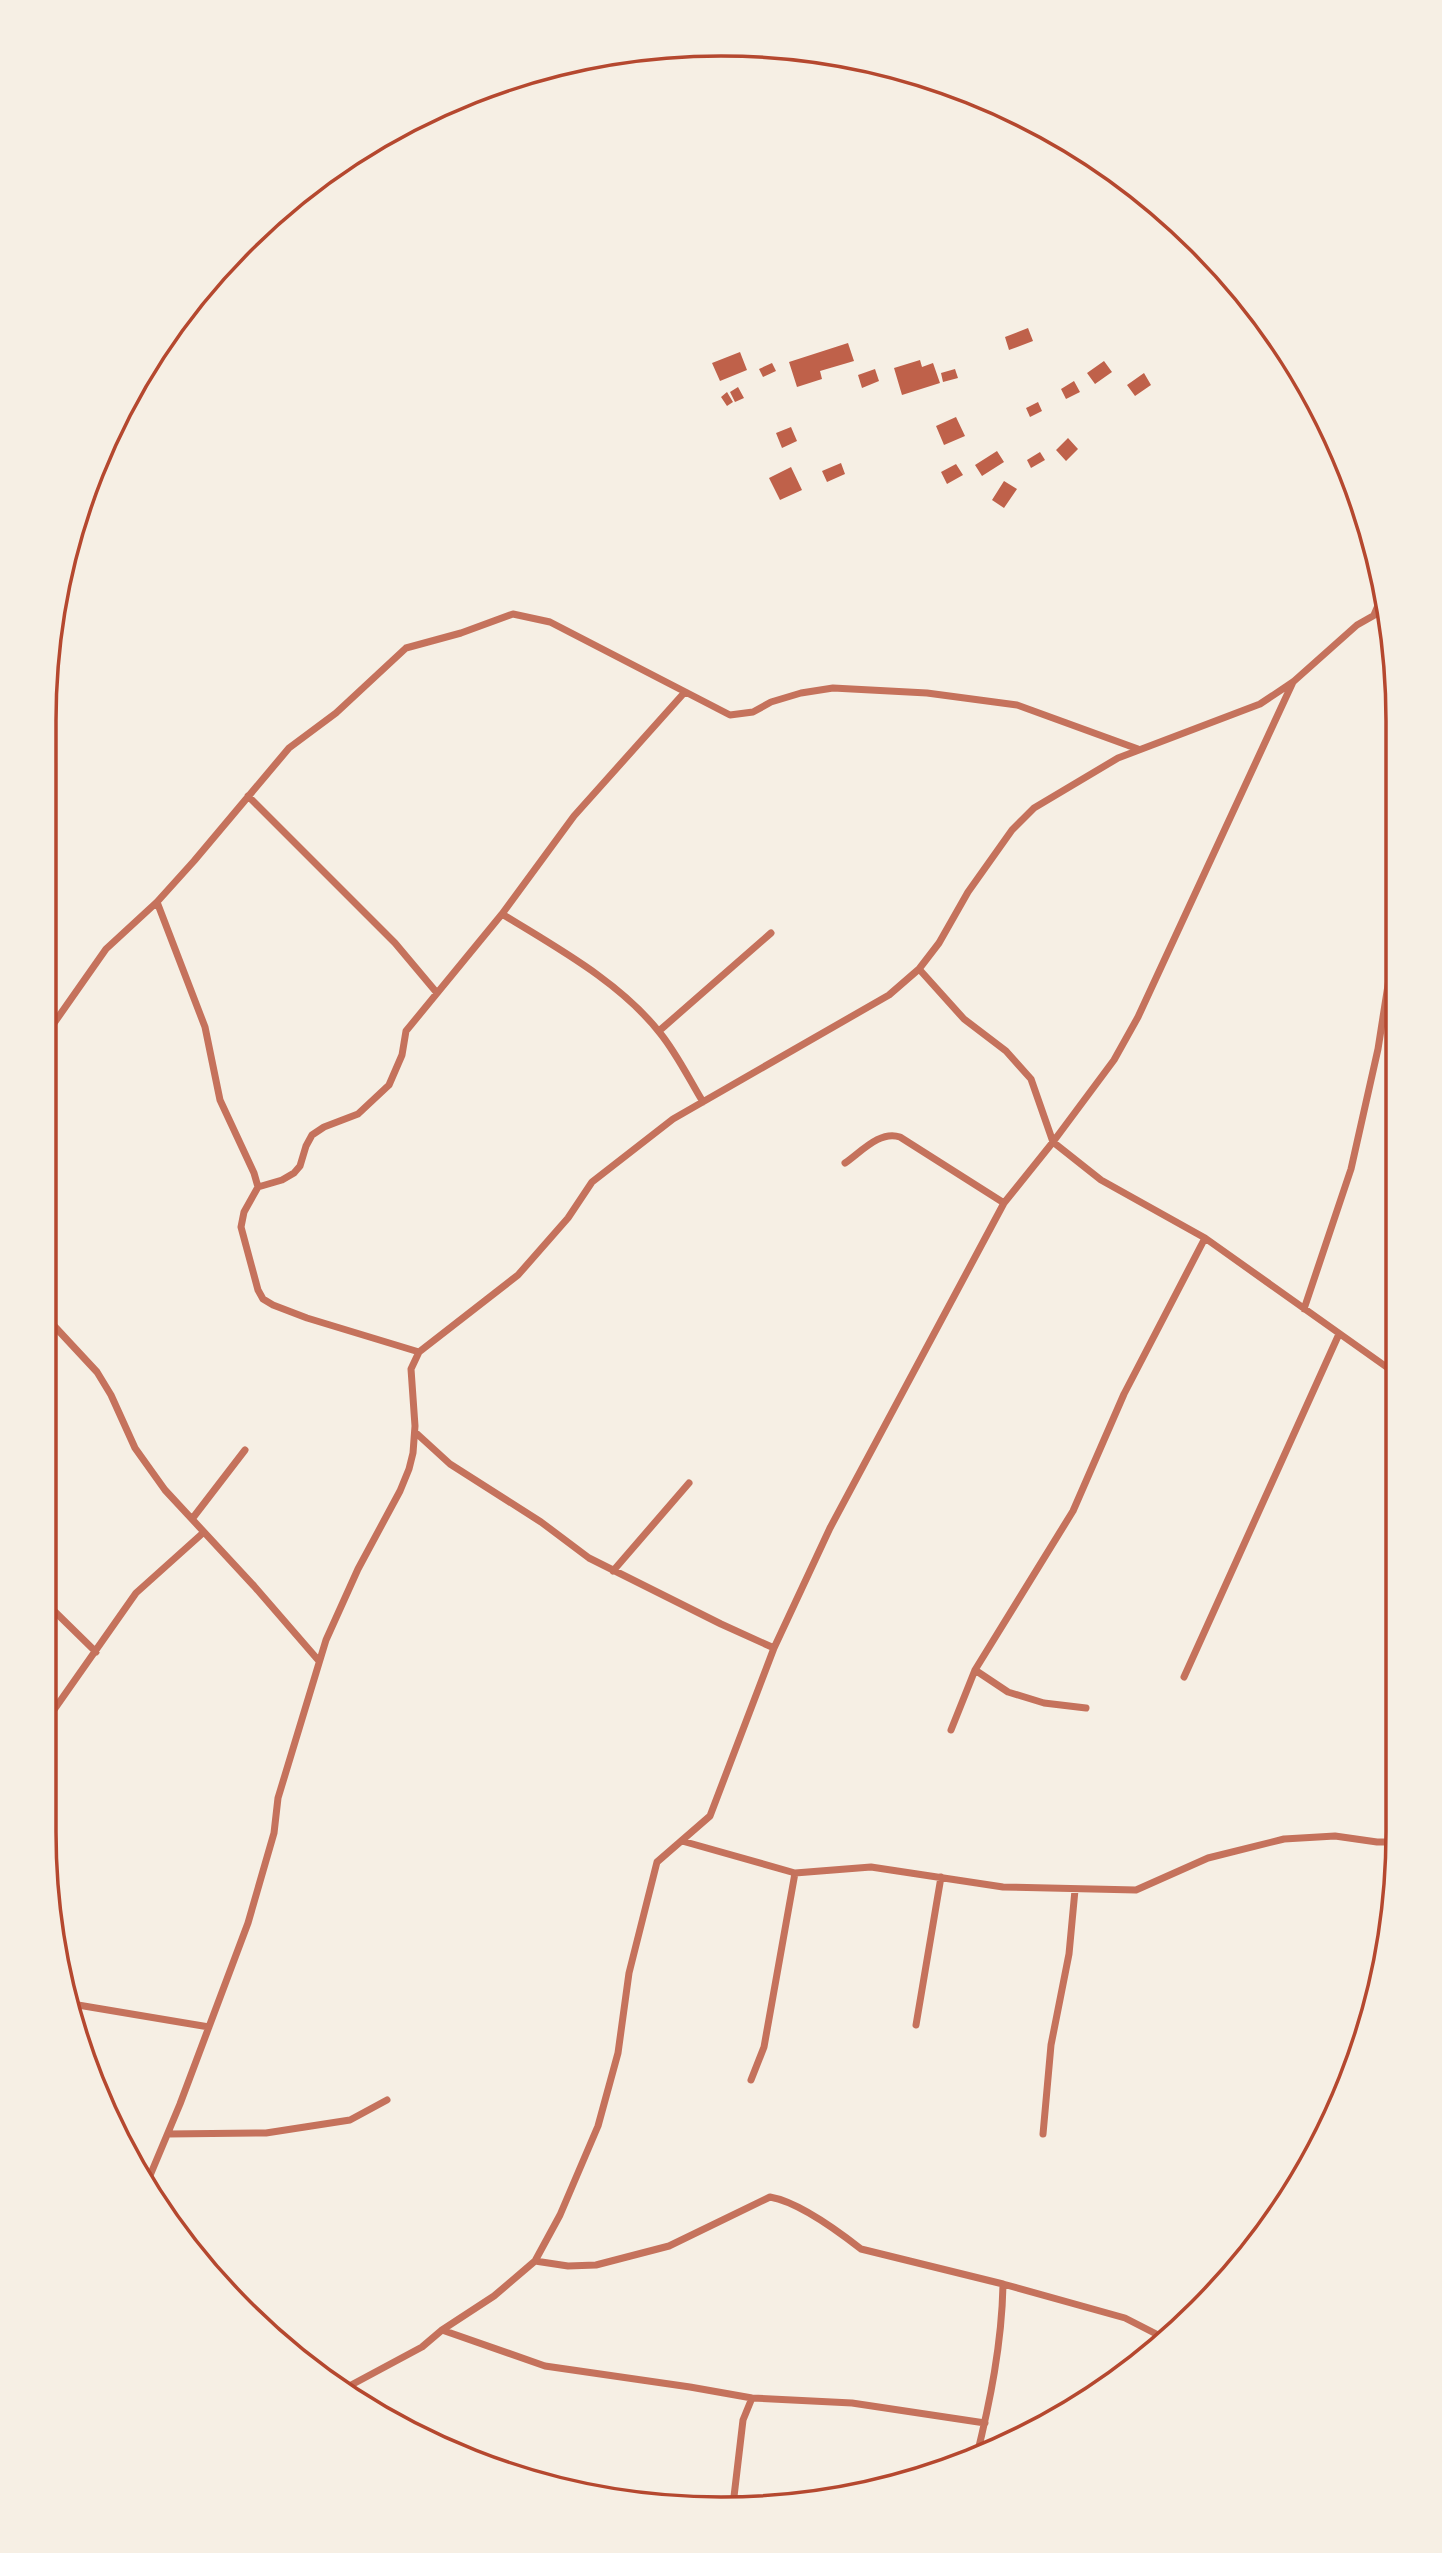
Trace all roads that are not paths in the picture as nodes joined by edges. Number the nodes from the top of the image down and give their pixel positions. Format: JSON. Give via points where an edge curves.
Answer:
{"nodes":[{"id":1,"x":1376,"y":610,"type":"edge"},
{"id":2,"x":1377,"y":614,"type":"edge"},
{"id":3,"x":1374,"y":615,"type":"junction"},
{"id":4,"x":1293,"y":682,"type":"junction"},
{"id":5,"x":684,"y":692,"type":"junction"},
{"id":6,"x":1139,"y":749,"type":"junction"},
{"id":7,"x":248,"y":796,"type":"junction"},
{"id":8,"x":157,"y":902,"type":"junction"},
{"id":9,"x":502,"y":914,"type":"junction"},
{"id":10,"x":771,"y":933,"type":"dead end"},
{"id":11,"x":919,"y":970,"type":"junction"},
{"id":12,"x":437,"y":993,"type":"junction"},
{"id":13,"x":1386,"y":998,"type":"edge"},
{"id":14,"x":56,"y":1020,"type":"edge"},
{"id":15,"x":659,"y":1031,"type":"junction"},
{"id":16,"x":703,"y":1102,"type":"junction"},
{"id":17,"x":1053,"y":1142,"type":"junction"},
{"id":18,"x":845,"y":1163,"type":"dead end"},
{"id":19,"x":258,"y":1186,"type":"junction"},
{"id":20,"x":1004,"y":1203,"type":"junction"},
{"id":21,"x":1205,"y":1238,"type":"junction"},
{"id":22,"x":1304,"y":1309,"type":"junction"},
{"id":23,"x":56,"y":1328,"type":"edge"},
{"id":24,"x":1339,"y":1334,"type":"junction"},
{"id":25,"x":419,"y":1352,"type":"junction"},
{"id":26,"x":1386,"y":1367,"type":"edge"},
{"id":27,"x":415,"y":1432,"type":"junction"},
{"id":28,"x":245,"y":1450,"type":"dead end"},
{"id":29,"x":689,"y":1483,"type":"dead end"},
{"id":30,"x":192,"y":1519,"type":"junction"},
{"id":31,"x":204,"y":1532,"type":"junction"},
{"id":32,"x":613,"y":1570,"type":"junction"},
{"id":33,"x":56,"y":1613,"type":"edge"},
{"id":34,"x":774,"y":1648,"type":"junction"},
{"id":35,"x":96,"y":1651,"type":"junction"},
{"id":36,"x":319,"y":1661,"type":"junction"},
{"id":37,"x":975,"y":1670,"type":"junction"},
{"id":38,"x":1184,"y":1677,"type":"dead end"},
{"id":39,"x":56,"y":1707,"type":"edge"},
{"id":40,"x":1086,"y":1709,"type":"dead end"},
{"id":41,"x":951,"y":1730,"type":"dead end"},
{"id":42,"x":682,"y":1841,"type":"junction"},
{"id":43,"x":1386,"y":1842,"type":"edge"},
{"id":44,"x":795,"y":1873,"type":"junction"},
{"id":45,"x":941,"y":1877,"type":"junction"},
{"id":46,"x":1076,"y":1890,"type":"junction"},
{"id":47,"x":79,"y":2005,"type":"edge"},
{"id":48,"x":916,"y":2025,"type":"dead end"},
{"id":49,"x":209,"y":2028,"type":"junction"},
{"id":50,"x":751,"y":2080,"type":"dead end"},
{"id":51,"x":387,"y":2100,"type":"dead end"},
{"id":52,"x":167,"y":2134,"type":"junction"},
{"id":53,"x":1042,"y":2134,"type":"dead end"},
{"id":54,"x":151,"y":2173,"type":"edge"},
{"id":55,"x":535,"y":2260,"type":"junction"},
{"id":56,"x":1003,"y":2284,"type":"junction"},
{"id":57,"x":442,"y":2330,"type":"junction"},
{"id":58,"x":1157,"y":2334,"type":"edge"},
{"id":59,"x":352,"y":2385,"type":"edge"},
{"id":60,"x":751,"y":2398,"type":"junction"},
{"id":61,"x":985,"y":2423,"type":"junction"},
{"id":62,"x":980,"y":2444,"type":"edge"},
{"id":63,"x":734,"y":2497,"type":"edge"}],
"edges":[{"from":1,"to":3,"type":"street"},
{"from":2,"to":3,"type":"street"},
{"from":3,"to":4,"type":"street"},
{"from":4,"to":6,"type":"street","via":[[1260,704]]},
{"from":4,"to":17,"type":"street","via":[[1138,1017],[1114,1060]]},
{"from":5,"to":6,"type":"street","via":[[730,715],[833,688],[927,693],[1017,705]]},
{"from":5,"to":7,"type":"street","via":[[550,622],[513,614],[406,648],[336,713],[289,748]]},
{"from":5,"to":9,"type":"street","via":[[574,816]]},
{"from":6,"to":11,"type":"street","via":[[1034,808],[1012,830]]},
{"from":7,"to":8,"type":"street"},
{"from":7,"to":12,"type":"street","via":[[395,943]]},
{"from":8,"to":14,"type":"street","via":[[106,949]]},
{"from":8,"to":19,"type":"street","via":[[205,1027],[220,1100]]},
{"from":9,"to":12,"type":"street"},
{"from":9,"to":15,"type":"street","via":[[588,967]]},
{"from":10,"to":15,"type":"street"},
{"from":11,"to":16,"type":"street","via":[[890,995]]},
{"from":11,"to":17,"type":"street","via":[[964,1019],[1006,1051],[1031,1079]]},
{"from":12,"to":19,"type":"street","via":[[406,1031],[389,1085],[358,1114],[312,1135],[294,1173]]},
{"from":13,"to":22,"type":"street","via":[[1351,1169]]},
{"from":15,"to":16,"type":"street"},
{"from":16,"to":25,"type":"street","via":[[673,1119],[592,1182],[568,1218],[518,1275]]},
{"from":17,"to":20,"type":"street"},
{"from":17,"to":21,"type":"street","via":[[1101,1180]]},
{"from":18,"to":20,"type":"street","via":[[891,1134]]},
{"from":19,"to":25,"type":"street","via":[[241,1227],[263,1299],[307,1318]]},
{"from":20,"to":34,"type":"street","via":[[830,1528]]},
{"from":21,"to":22,"type":"street"},
{"from":21,"to":37,"type":"street","via":[[1124,1394],[1073,1511]]},
{"from":22,"to":24,"type":"street"},
{"from":23,"to":30,"type":"street","via":[[97,1371],[135,1448]]},
{"from":24,"to":26,"type":"street"},
{"from":24,"to":38,"type":"street"},
{"from":25,"to":27,"type":"street","via":[[411,1369]]},
{"from":27,"to":32,"type":"street","via":[[450,1464]]},
{"from":27,"to":36,"type":"street","via":[[400,1491],[358,1569]]},
{"from":28,"to":30,"type":"street"},
{"from":29,"to":32,"type":"street"},
{"from":30,"to":31,"type":"street"},
{"from":31,"to":35,"type":"street","via":[[136,1593]]},
{"from":31,"to":36,"type":"street"},
{"from":32,"to":34,"type":"street"},
{"from":33,"to":35,"type":"street"},
{"from":34,"to":42,"type":"street","via":[[710,1816]]},
{"from":35,"to":39,"type":"street"},
{"from":36,"to":49,"type":"street","via":[[281,1785],[274,1833],[248,1923]]},
{"from":37,"to":40,"type":"street","via":[[1008,1692]]},
{"from":37,"to":41,"type":"street"},
{"from":42,"to":44,"type":"street"},
{"from":42,"to":55,"type":"street","via":[[657,1862],[629,1973],[618,2053],[598,2126]]},
{"from":43,"to":46,"type":"street","via":[[1335,1836],[1284,1839],[1208,1858],[1136,1890]]},
{"from":44,"to":45,"type":"street","via":[[871,1867]]},
{"from":44,"to":50,"type":"street","via":[[764,2047]]},
{"from":45,"to":46,"type":"street","via":[[1003,1887]]},
{"from":45,"to":48,"type":"street"},
{"from":46,"to":53,"type":"street"},
{"from":47,"to":49,"type":"street"},
{"from":49,"to":52,"type":"street"},
{"from":51,"to":52,"type":"street","via":[[350,2120],[266,2133]]},
{"from":52,"to":54,"type":"street"},
{"from":55,"to":56,"type":"street","via":[[596,2266],[669,2246],[771,2197],[783,2199],[862,2249]]},
{"from":55,"to":57,"type":"street","via":[[494,2296]]},
{"from":56,"to":58,"type":"street","via":[[1125,2318]]},
{"from":56,"to":61,"type":"street"},
{"from":57,"to":59,"type":"street","via":[[422,2347]]},
{"from":57,"to":60,"type":"street","via":[[545,2366]]},
{"from":60,"to":61,"type":"street","via":[[852,2403]]},
{"from":60,"to":63,"type":"street","via":[[743,2420]]},
{"from":61,"to":62,"type":"street"}]}
